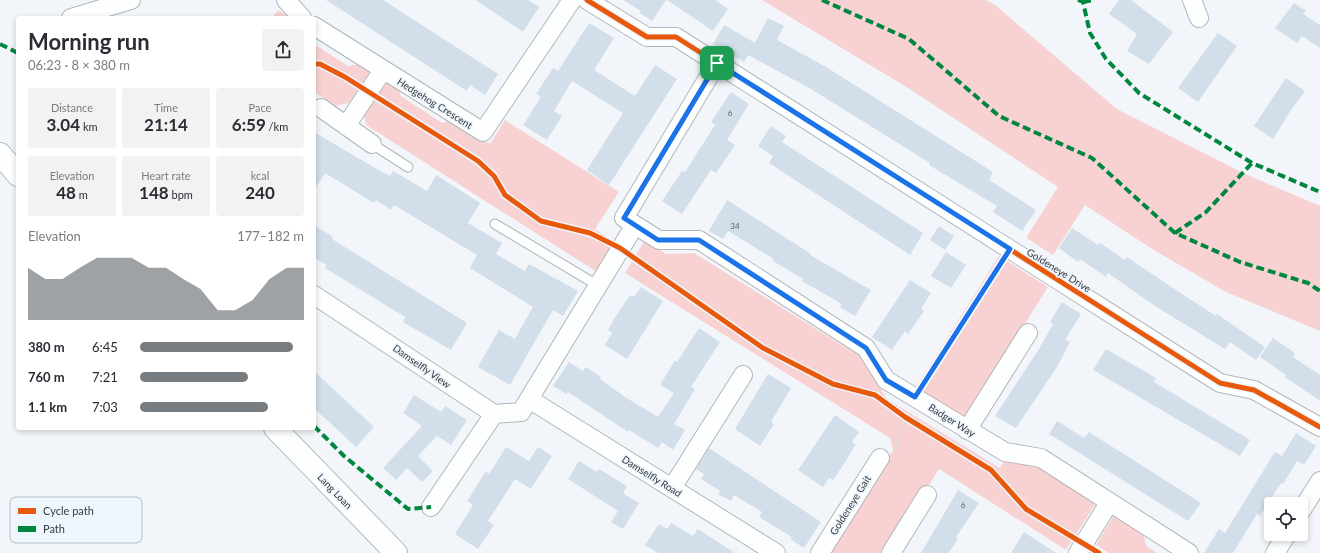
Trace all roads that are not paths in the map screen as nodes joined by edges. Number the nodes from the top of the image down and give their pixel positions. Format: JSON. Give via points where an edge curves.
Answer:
{"nodes":[{"id":1,"x":131,"y":0,"type":"edge"},
{"id":2,"x":286,"y":0,"type":"edge"},
{"id":3,"x":572,"y":0,"type":"edge"},
{"id":4,"x":587,"y":0,"type":"edge"},
{"id":5,"x":1192,"y":0,"type":"edge"},
{"id":6,"x":115,"y":12,"type":"edge"},
{"id":7,"x":86,"y":16,"type":"edge"},
{"id":8,"x":300,"y":16,"type":"edge"},
{"id":9,"x":1199,"y":18,"type":"dead end"},
{"id":10,"x":316,"y":27,"type":"edge"},
{"id":11,"x":717,"y":63,"type":"junction"},
{"id":12,"x":383,"y":70,"type":"junction"},
{"id":13,"x":318,"y":106,"type":"edge"},
{"id":14,"x":346,"y":126,"type":"junction"},
{"id":15,"x":372,"y":144,"type":"joint"},
{"id":16,"x":0,"y":154,"type":"edge"},
{"id":17,"x":408,"y":167,"type":"dead end"},
{"id":18,"x":16,"y":173,"type":"edge"},
{"id":19,"x":629,"y":221,"type":"junction"},
{"id":20,"x":495,"y":224,"type":"dead end"},
{"id":21,"x":597,"y":285,"type":"junction"},
{"id":22,"x":316,"y":296,"type":"edge"},
{"id":23,"x":1028,"y":333,"type":"dead end"},
{"id":24,"x":743,"y":375,"type":"dead end"},
{"id":25,"x":528,"y":398,"type":"junction"},
{"id":26,"x":494,"y":414,"type":"junction"},
{"id":27,"x":1320,"y":427,"type":"edge"},
{"id":28,"x":277,"y":430,"type":"edge"},
{"id":29,"x":967,"y":430,"type":"junction"},
{"id":30,"x":880,"y":458,"type":"dead end"},
{"id":31,"x":1320,"y":481,"type":"edge"},
{"id":32,"x":672,"y":488,"type":"junction"},
{"id":33,"x":928,"y":495,"type":"dead end"},
{"id":34,"x":1308,"y":500,"type":"edge"},
{"id":35,"x":1109,"y":503,"type":"junction"},
{"id":36,"x":431,"y":507,"type":"dead end"},
{"id":37,"x":1283,"y":541,"type":"edge"},
{"id":38,"x":396,"y":553,"type":"edge"},
{"id":39,"x":776,"y":553,"type":"edge"},
{"id":40,"x":820,"y":553,"type":"edge"},
{"id":41,"x":891,"y":553,"type":"edge"},
{"id":42,"x":1078,"y":553,"type":"edge"},
{"id":43,"x":1189,"y":553,"type":"edge"},
{"id":44,"x":1275,"y":553,"type":"edge"}],
"edges":[{"from":1,"to":6,"type":"street"},
{"from":2,"to":8,"type":"street"},
{"from":3,"to":12,"type":"street","name":"Hedgehog Crescent","via":[[483,132]]},
{"from":4,"to":11,"type":"street","name":"Goldeneye Drive","via":[[647,37],[676,37]]},
{"from":5,"to":9,"type":"street"},
{"from":6,"to":7,"type":"street"},
{"from":10,"to":12,"type":"street","name":"Hedgehog Crescent"},
{"from":11,"to":19,"type":"street"},
{"from":11,"to":27,"type":"street","name":"Goldeneye Drive","via":[[1220,383],[1254,390]]},
{"from":12,"to":14,"type":"street"},
{"from":13,"to":14,"type":"street"},
{"from":14,"to":15,"type":"street"},
{"from":15,"to":17,"type":"lane"},
{"from":16,"to":18,"type":"street"},
{"from":19,"to":21,"type":"street"},
{"from":19,"to":29,"type":"street","name":"Badger Way","via":[[658,240],[699,240],[866,348],[886,380]]},
{"from":20,"to":21,"type":"lane"},
{"from":21,"to":25,"type":"street"},
{"from":22,"to":26,"type":"street","name":"Damselfly View"},
{"from":23,"to":29,"type":"street"},
{"from":24,"to":32,"type":"street"},
{"from":25,"to":26,"type":"street","via":[[521,412]]},
{"from":25,"to":32,"type":"street","name":"Damselfly Road"},
{"from":26,"to":36,"type":"street"},
{"from":28,"to":38,"type":"street","name":"Lang Loan"},
{"from":29,"to":35,"type":"street","name":"Badger Way","via":[[1005,452],[1041,458]]},
{"from":30,"to":40,"type":"street","name":"Goldeneye Gait"},
{"from":31,"to":34,"type":"street"},
{"from":32,"to":39,"type":"street","name":"Damselfly Road"},
{"from":33,"to":41,"type":"street"},
{"from":35,"to":42,"type":"street"},
{"from":35,"to":43,"type":"street","name":"Badger Way"},
{"from":37,"to":44,"type":"street"}]}
